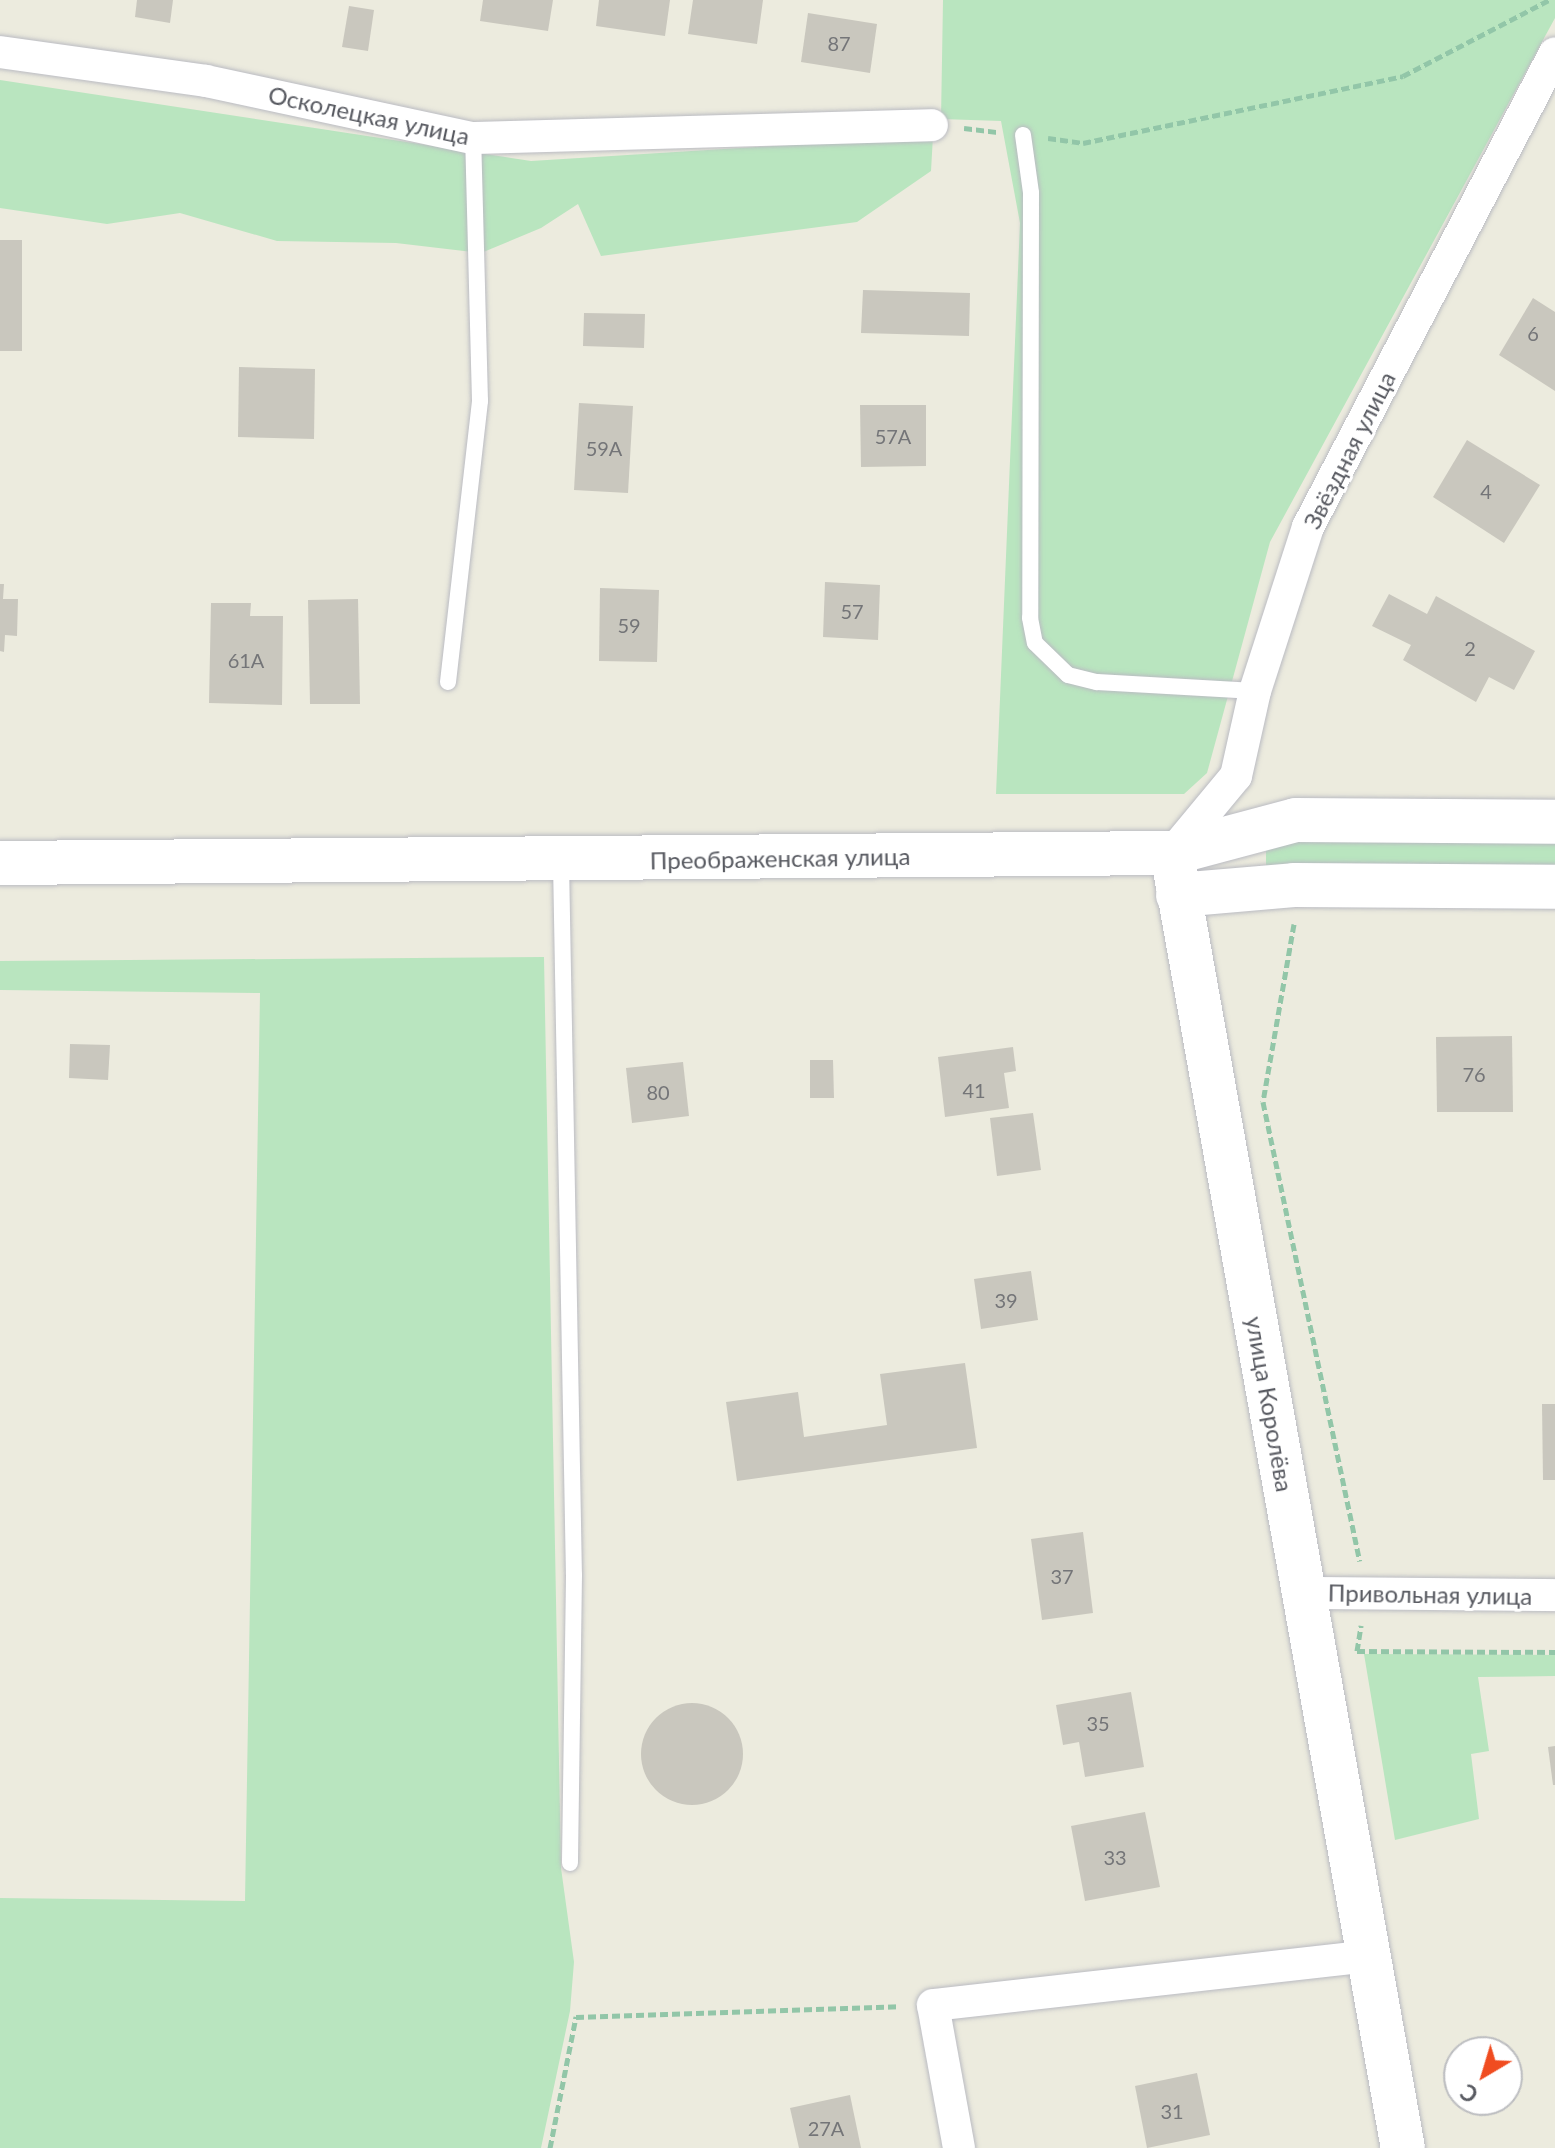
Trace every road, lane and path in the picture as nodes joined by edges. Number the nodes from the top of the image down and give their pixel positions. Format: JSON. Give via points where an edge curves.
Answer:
{"nodes":[{"id":1,"x":1549,"y":0,"type":"edge"},
{"id":2,"x":0,"y":52,"type":"edge"},
{"id":3,"x":1555,"y":53,"type":"edge"},
{"id":4,"x":932,"y":125,"type":"joint"},
{"id":5,"x":1023,"y":135,"type":"junction"},
{"id":6,"x":473,"y":138,"type":"junction"},
{"id":7,"x":448,"y":682,"type":"dead end"},
{"id":8,"x":1255,"y":691,"type":"junction"},
{"id":9,"x":1555,"y":822,"type":"edge"},
{"id":10,"x":1172,"y":853,"type":"junction"},
{"id":11,"x":561,"y":862,"type":"junction"},
{"id":12,"x":0,"y":863,"type":"edge"},
{"id":13,"x":1555,"y":887,"type":"edge"},
{"id":14,"x":1178,"y":895,"type":"junction"},
{"id":15,"x":1309,"y":924,"type":"dead end"},
{"id":16,"x":1304,"y":1593,"type":"junction"},
{"id":17,"x":1367,"y":1594,"type":"junction"},
{"id":18,"x":1555,"y":1595,"type":"edge"},
{"id":19,"x":1357,"y":1651,"type":"junction"},
{"id":20,"x":1555,"y":1652,"type":"edge"},
{"id":21,"x":1359,"y":1667,"type":"dead end"},
{"id":22,"x":570,"y":1863,"type":"dead end"},
{"id":23,"x":1368,"y":1956,"type":"junction"},
{"id":24,"x":933,"y":2005,"type":"junction"},
{"id":25,"x":550,"y":2148,"type":"edge"},
{"id":26,"x":959,"y":2148,"type":"edge"},
{"id":27,"x":1403,"y":2148,"type":"edge"}],
"edges":[{"from":1,"to":5,"type":"path","via":[[1403,76],[1083,143]]},
{"from":2,"to":6,"type":"street","name":"Осколецкая улица","via":[[206,81]]},
{"from":3,"to":8,"type":"street","name":"Звёздная улица","via":[[1308,527]]},
{"from":4,"to":5,"type":"path"},
{"from":4,"to":6,"type":"street","name":"Осколецкая улица"},
{"from":5,"to":8,"type":"lane","via":[[1031,193],[1030,618],[1035,643],[1068,675],[1097,682]]},
{"from":6,"to":7,"type":"lane","via":[[480,401]]},
{"from":8,"to":10,"type":"street","name":"Звёздная улица","via":[[1236,776]]},
{"from":9,"to":10,"type":"main road","name":"Преображенская улица","via":[[1296,820]]},
{"from":10,"to":11,"type":"main road","name":"Преображенская улица"},
{"from":10,"to":14,"type":"main road","name":"улица Королёва"},
{"from":11,"to":12,"type":"main road","name":"Преображенская улица"},
{"from":11,"to":22,"type":"lane","via":[[574,1575]]},
{"from":13,"to":14,"type":"main road","via":[[1294,885]]},
{"from":14,"to":16,"type":"main road","name":"улица Королёва"},
{"from":15,"to":17,"type":"path","via":[[1294,924],[1263,1102]]},
{"from":16,"to":17,"type":"street","name":"Привольная улица"},
{"from":16,"to":23,"type":"main road","name":"улица Королёва"},
{"from":17,"to":18,"type":"street","name":"Привольная улица"},
{"from":17,"to":19,"type":"path"},
{"from":19,"to":20,"type":"path"},
{"from":19,"to":21,"type":"path"},
{"from":23,"to":24,"type":"street"},
{"from":23,"to":27,"type":"main road","name":"улица Королёва"},
{"from":24,"to":25,"type":"path","via":[[576,2017]]},
{"from":24,"to":26,"type":"street"}]}
